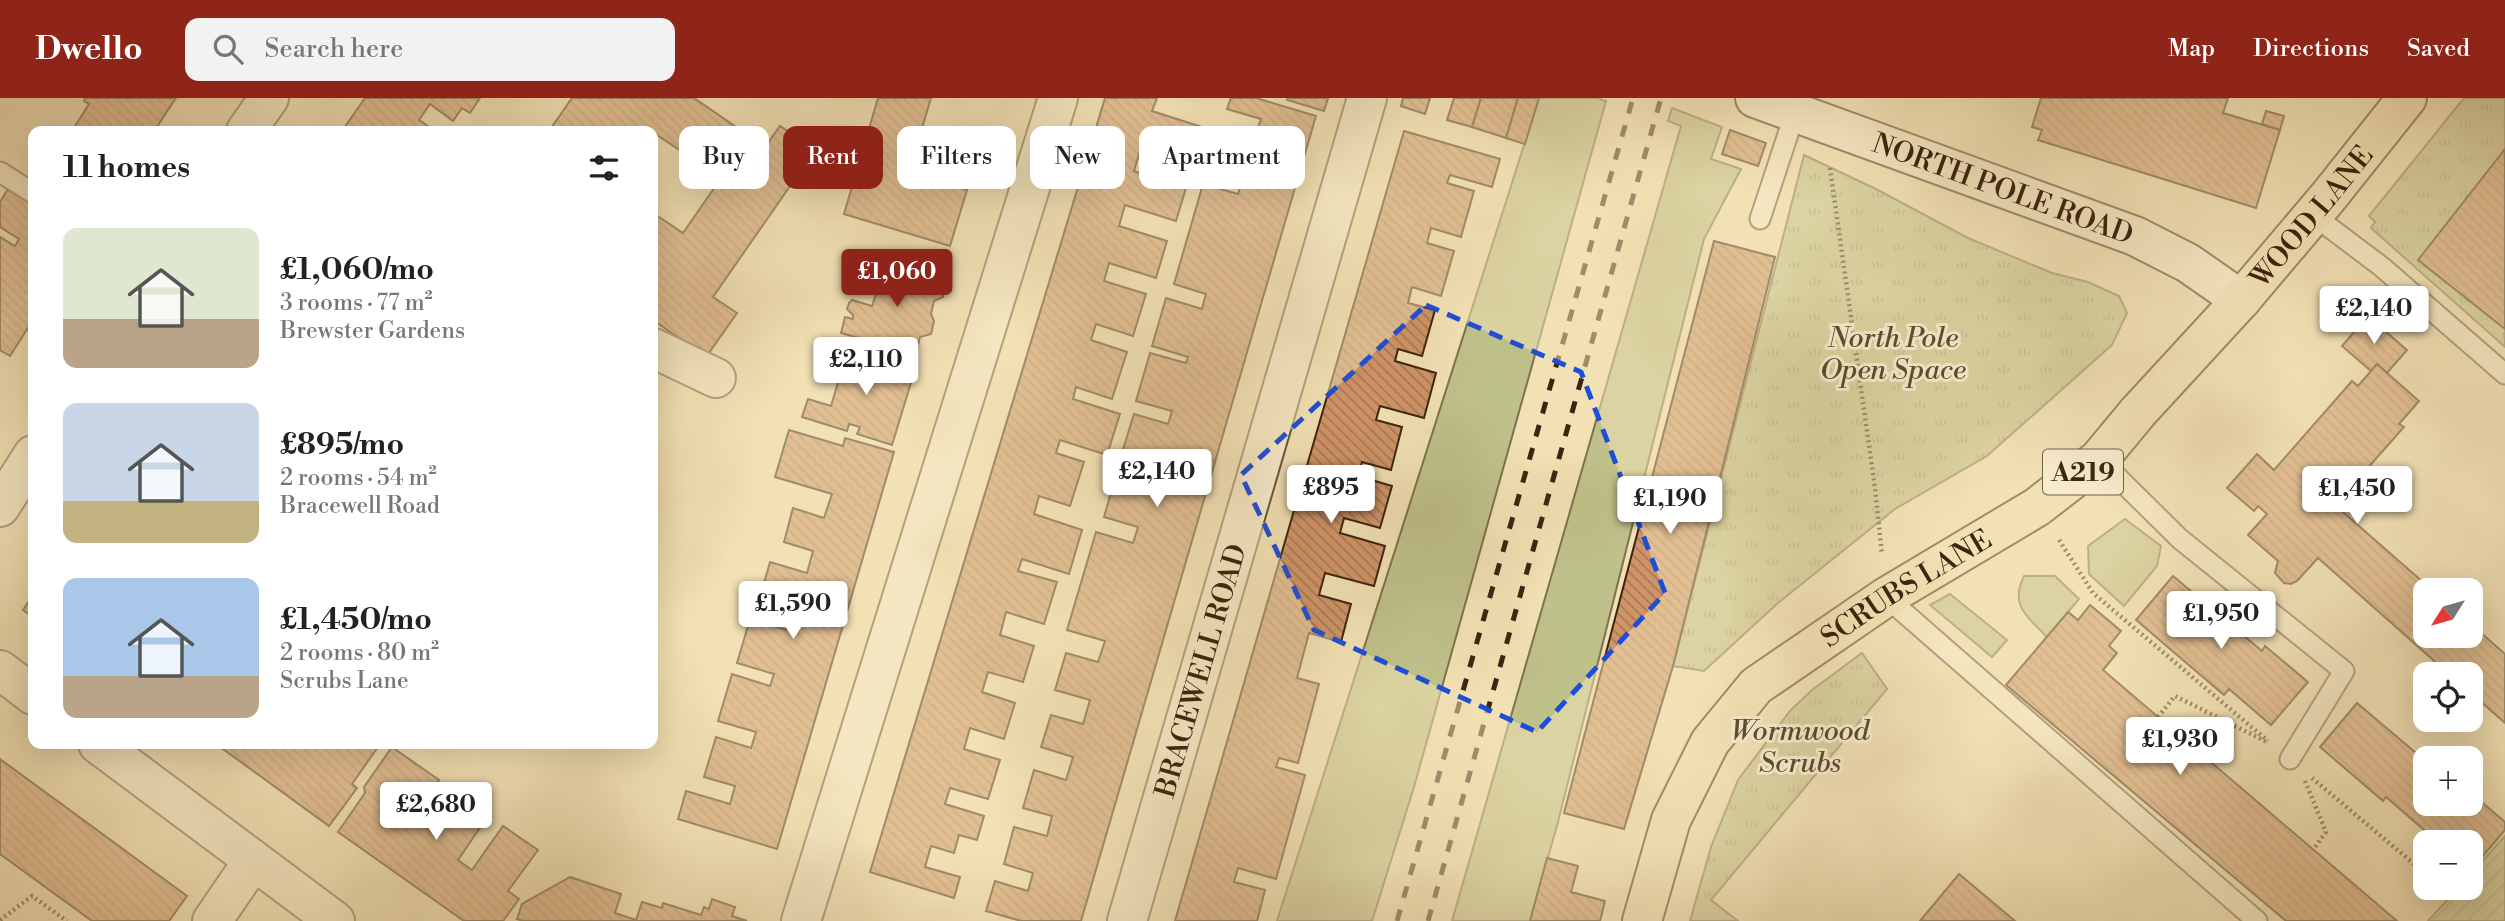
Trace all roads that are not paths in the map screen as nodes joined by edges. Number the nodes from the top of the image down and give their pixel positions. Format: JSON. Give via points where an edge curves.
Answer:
{"nodes":[{"id":1,"x":1058,"y":98,"type":"edge"},
{"id":2,"x":1367,"y":98,"type":"edge"},
{"id":3,"x":1755,"y":98,"type":"edge"},
{"id":4,"x":2407,"y":98,"type":"edge"},
{"id":5,"x":1795,"y":113,"type":"junction"},
{"id":6,"x":0,"y":172,"type":"edge"},
{"id":7,"x":28,"y":190,"type":"edge"},
{"id":8,"x":2313,"y":215,"type":"junction"},
{"id":9,"x":1760,"y":219,"type":"dead end"},
{"id":10,"x":2241,"y":300,"type":"junction"},
{"id":11,"x":658,"y":350,"type":"edge"},
{"id":12,"x":2505,"y":374,"type":"edge"},
{"id":13,"x":716,"y":378,"type":"dead end"},
{"id":14,"x":2099,"y":459,"type":"junction"},
{"id":15,"x":28,"y":463,"type":"edge"},
{"id":16,"x":0,"y":507,"type":"edge"},
{"id":17,"x":1886,"y":597,"type":"junction"},
{"id":18,"x":0,"y":670,"type":"edge"},
{"id":19,"x":28,"y":691,"type":"edge"},
{"id":20,"x":105,"y":749,"type":"edge"},
{"id":21,"x":2295,"y":763,"type":"road end"},
{"id":22,"x":253,"y":860,"type":"junction"},
{"id":23,"x":212,"y":921,"type":"edge"},
{"id":24,"x":335,"y":921,"type":"edge"},
{"id":25,"x":802,"y":921,"type":"edge"},
{"id":26,"x":1127,"y":921,"type":"edge"},
{"id":27,"x":1642,"y":921,"type":"edge"},
{"id":28,"x":2257,"y":921,"type":"edge"}],
"edges":[{"from":1,"to":25,"type":"street"},
{"from":2,"to":26,"type":"street","name":"BRACEWELL ROAD"},
{"from":3,"to":5,"type":"street","name":"NORTH POLE ROAD"},
{"from":4,"to":8,"type":"main road","name":"WOOD LANE","number":"A219"},
{"from":5,"to":9,"type":"lane"},
{"from":5,"to":10,"type":"street","name":"NORTH POLE ROAD","via":[[2135,236],[2189,263]]},
{"from":6,"to":7,"type":"lane"},
{"from":8,"to":10,"type":"main road","name":"WOOD LANE","number":"A219"},
{"from":8,"to":12,"type":"lane","via":[[2382,267]]},
{"from":10,"to":14,"type":"main road","name":"SCRUBS LANE","number":"A219"},
{"from":11,"to":13,"type":"street"},
{"from":14,"to":17,"type":"main road","name":"SCRUBS LANE","number":"A219","via":[[2037,507]]},
{"from":14,"to":21,"type":"lane","via":[[2180,539],[2344,671]]},
{"from":15,"to":16,"type":"street"},
{"from":17,"to":27,"type":"main road","name":"SCRUBS LANE","number":"A219","via":[[1855,629],[1756,686],[1710,742],[1671,820]]},
{"from":17,"to":28,"type":"lane"},
{"from":18,"to":19,"type":"street"},
{"from":20,"to":22,"type":"street"},
{"from":22,"to":23,"type":"street"},
{"from":22,"to":24,"type":"street"}]}
